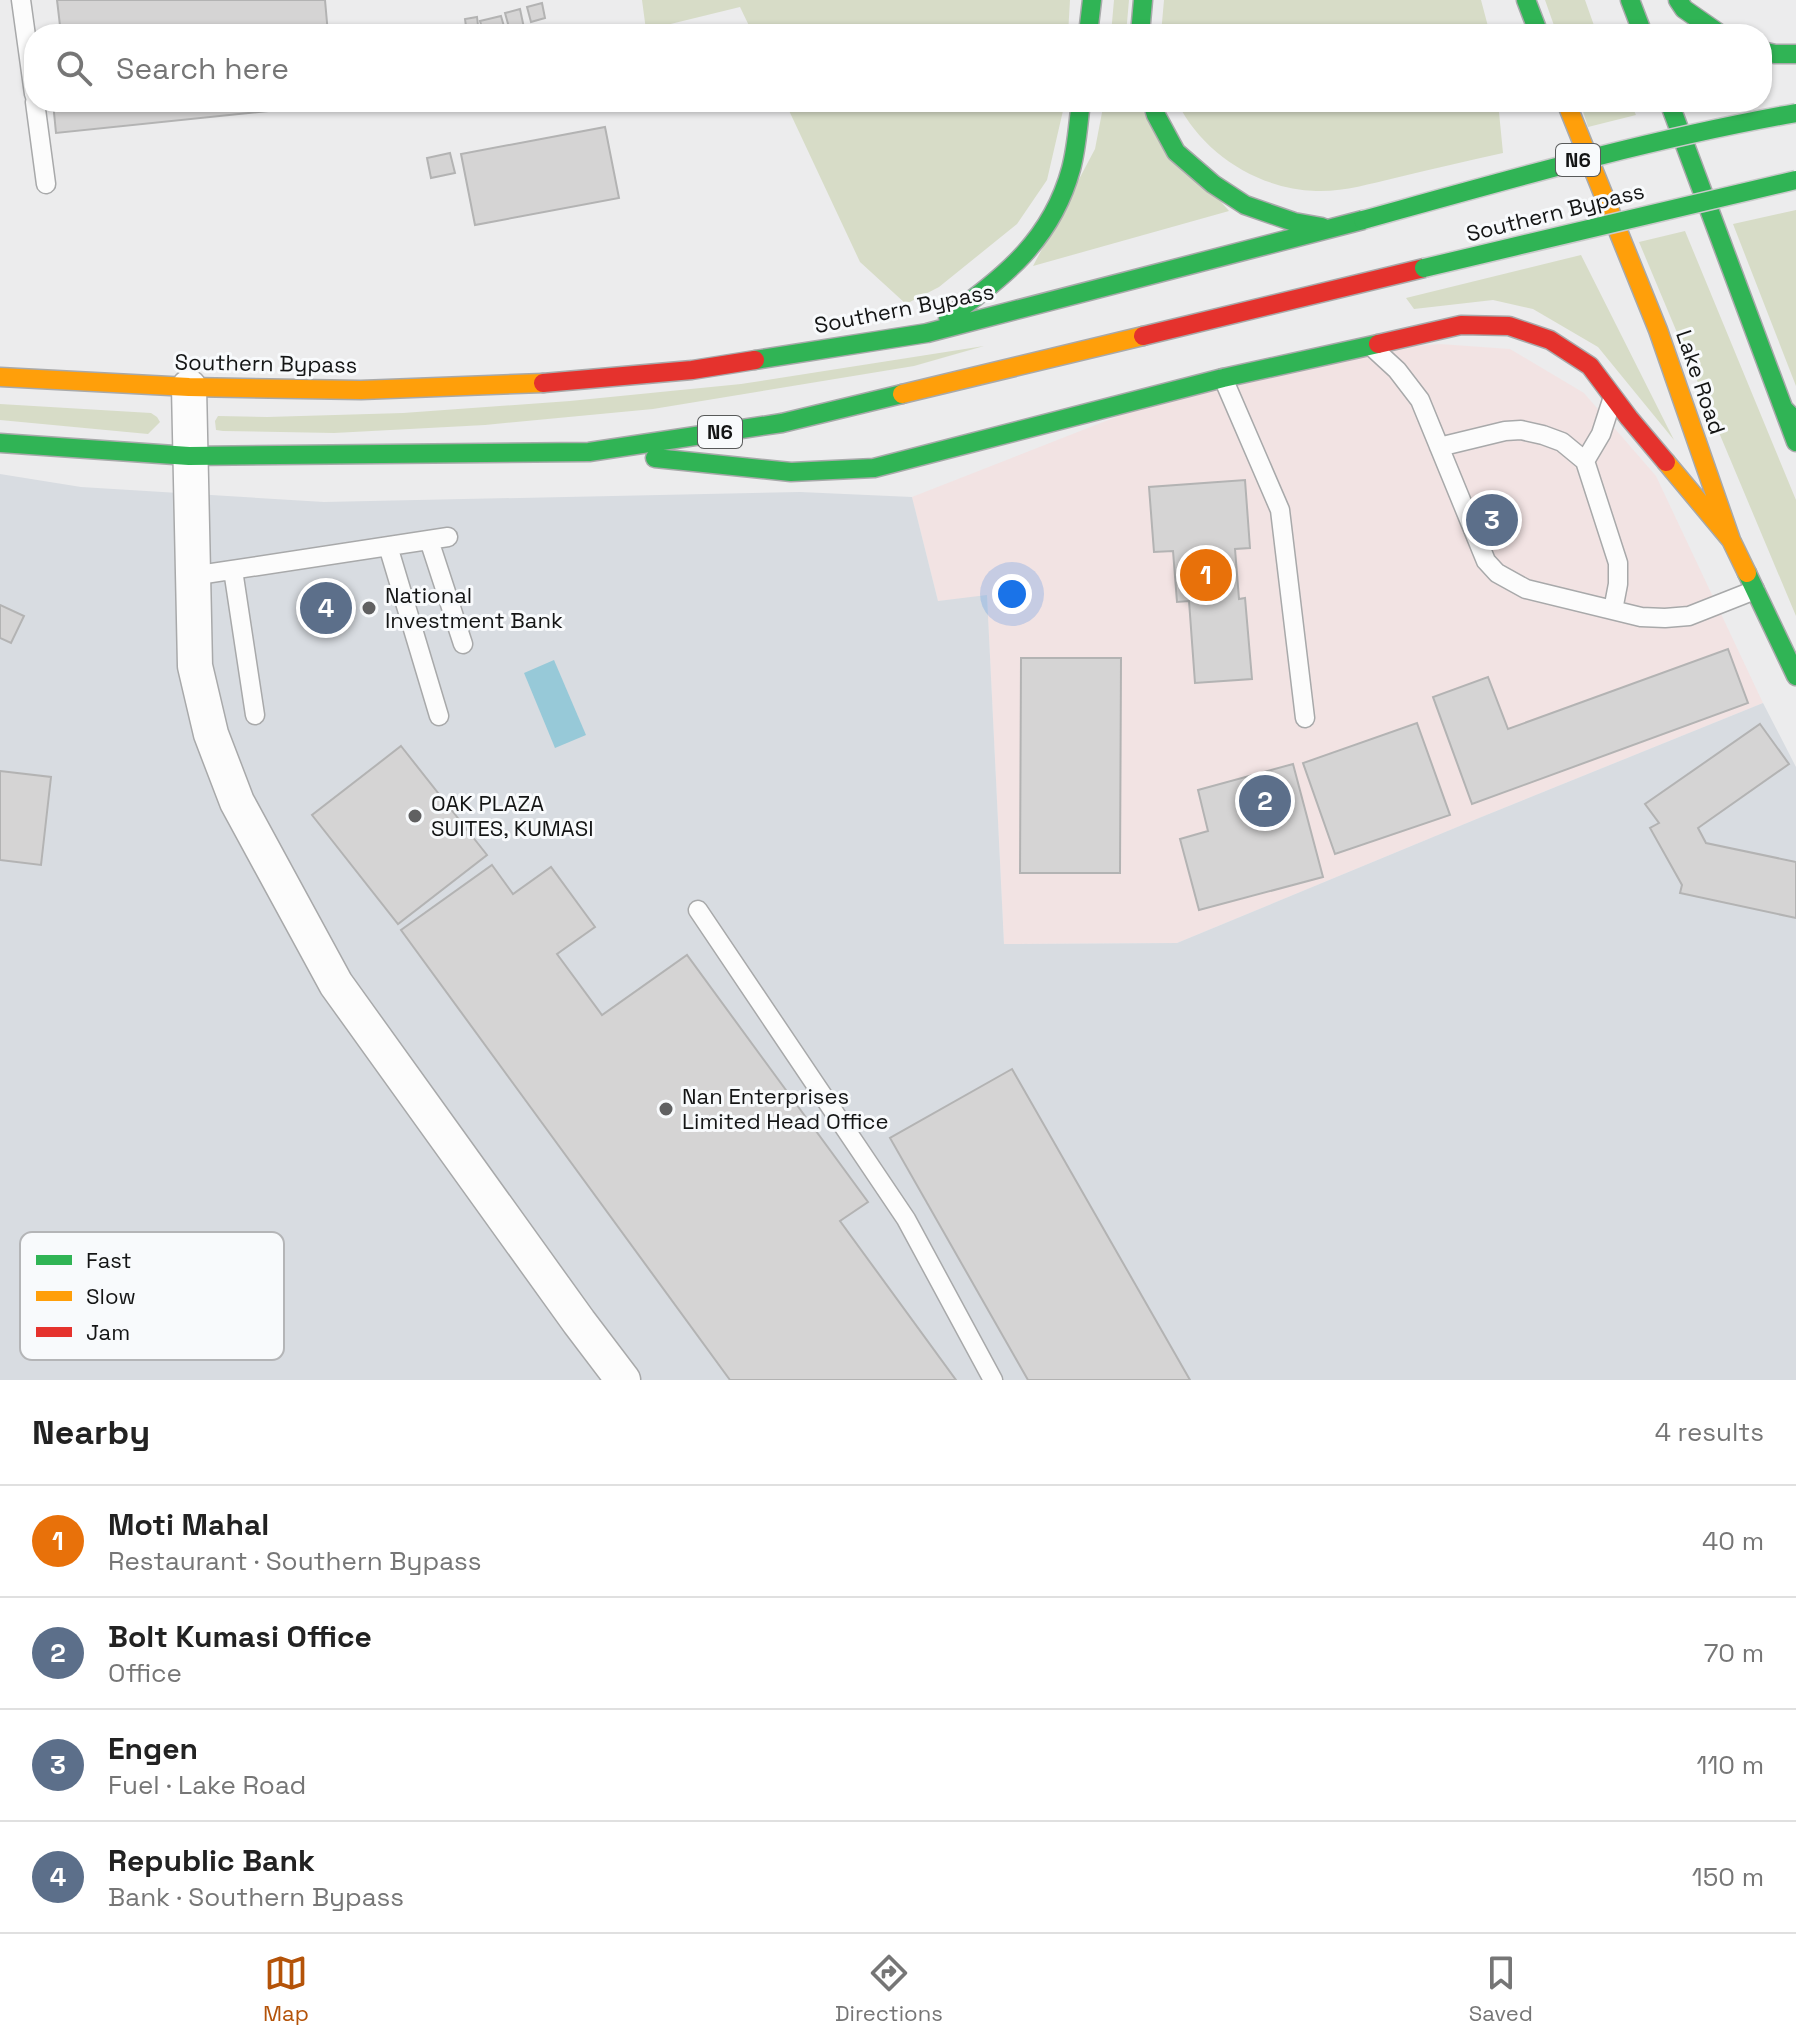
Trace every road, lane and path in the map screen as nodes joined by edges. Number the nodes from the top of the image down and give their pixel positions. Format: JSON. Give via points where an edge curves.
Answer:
{"nodes":[{"id":1,"x":21,"y":0,"type":"edge"},
{"id":2,"x":1092,"y":0,"type":"edge"},
{"id":3,"x":1143,"y":0,"type":"edge"},
{"id":4,"x":1526,"y":0,"type":"edge"},
{"id":5,"x":1630,"y":0,"type":"edge"},
{"id":6,"x":1678,"y":0,"type":"edge"},
{"id":7,"x":24,"y":24,"type":"edge"},
{"id":8,"x":1089,"y":24,"type":"edge"},
{"id":9,"x":1141,"y":24,"type":"edge"},
{"id":10,"x":1535,"y":24,"type":"edge"},
{"id":11,"x":1639,"y":24,"type":"edge"},
{"id":12,"x":1706,"y":24,"type":"edge"},
{"id":13,"x":1772,"y":53,"type":"edge"},
{"id":14,"x":1796,"y":54,"type":"edge"},
{"id":15,"x":36,"y":112,"type":"edge"},
{"id":16,"x":1080,"y":112,"type":"edge"},
{"id":17,"x":1155,"y":112,"type":"edge"},
{"id":18,"x":1570,"y":112,"type":"edge"},
{"id":19,"x":1673,"y":112,"type":"edge"},
{"id":20,"x":1796,"y":113,"type":"edge"},
{"id":21,"x":1796,"y":180,"type":"edge"},
{"id":22,"x":46,"y":184,"type":"dead end"},
{"id":23,"x":1329,"y":228,"type":"junction"},
{"id":24,"x":927,"y":333,"type":"junction"},
{"id":25,"x":1370,"y":345,"type":"junction"},
{"id":26,"x":0,"y":377,"type":"edge"},
{"id":27,"x":1223,"y":378,"type":"junction"},
{"id":28,"x":189,"y":387,"type":"junction"},
{"id":29,"x":1613,"y":397,"type":"junction"},
{"id":30,"x":1790,"y":416,"type":"edge"},
{"id":31,"x":1796,"y":442,"type":"edge"},
{"id":32,"x":0,"y":443,"type":"edge"},
{"id":33,"x":1439,"y":447,"type":"junction"},
{"id":34,"x":589,"y":452,"type":"junction"},
{"id":35,"x":189,"y":456,"type":"junction"},
{"id":36,"x":1585,"y":461,"type":"junction"},
{"id":37,"x":448,"y":537,"type":"dead end"},
{"id":38,"x":429,"y":540,"type":"junction"},
{"id":39,"x":1731,"y":540,"type":"junction"},
{"id":40,"x":388,"y":546,"type":"junction"},
{"id":41,"x":233,"y":570,"type":"junction"},
{"id":42,"x":192,"y":576,"type":"junction"},
{"id":43,"x":1755,"y":590,"type":"junction"},
{"id":44,"x":1613,"y":610,"type":"junction"},
{"id":45,"x":463,"y":644,"type":"dead end"},
{"id":46,"x":1796,"y":676,"type":"edge"},
{"id":47,"x":255,"y":715,"type":"dead end"},
{"id":48,"x":439,"y":716,"type":"dead end"},
{"id":49,"x":1305,"y":718,"type":"dead end"},
{"id":50,"x":698,"y":910,"type":"dead end"},
{"id":51,"x":623,"y":1380,"type":"edge"},
{"id":52,"x":993,"y":1380,"type":"edge"}],
"edges":[{"from":1,"to":7,"type":"lane"},
{"from":2,"to":8,"type":"main road"},
{"from":3,"to":9,"type":"main road"},
{"from":4,"to":10,"type":"main road"},
{"from":5,"to":11,"type":"main road"},
{"from":6,"to":12,"type":"main road"},
{"from":13,"to":14,"type":"main road"},
{"from":15,"to":22,"type":"lane"},
{"from":16,"to":24,"type":"main road","via":[[1074,160],[1044,228],[998,281]]},
{"from":17,"to":23,"type":"main road","via":[[1176,152],[1213,184],[1245,205]]},
{"from":18,"to":39,"type":"main road","name":"Lake Road","via":[[1658,330]]},
{"from":19,"to":30,"type":"main road"},
{"from":20,"to":23,"type":"main road","name":"Southern Bypass","number":"N6","bridge":true,"via":[[1606,153]]},
{"from":21,"to":34,"type":"main road","name":"Southern Bypass","number":"N6","bridge":true,"via":[[782,423]]},
{"from":23,"to":24,"type":"main road","name":"Southern Bypass","number":"N6"},
{"from":24,"to":28,"type":"main road","name":"Southern Bypass","number":"N6","via":[[692,370],[528,384],[361,390]]},
{"from":25,"to":27,"type":"main road"},
{"from":25,"to":29,"type":"main road","via":[[1461,325],[1509,326],[1550,340],[1590,366]]},
{"from":25,"to":33,"type":"lane","via":[[1420,400]]},
{"from":26,"to":28,"type":"main road","name":"Southern Bypass","number":"N6"},
{"from":27,"to":34,"type":"main road","via":[[874,468],[791,472]]},
{"from":27,"to":49,"type":"lane","via":[[1280,510]]},
{"from":28,"to":35,"type":"street"},
{"from":29,"to":36,"type":"lane"},
{"from":29,"to":39,"type":"main road"},
{"from":30,"to":31,"type":"main road"},
{"from":32,"to":35,"type":"main road","name":"Southern Bypass","number":"N6"},
{"from":33,"to":36,"type":"lane","via":[[1521,430],[1562,442]]},
{"from":33,"to":44,"type":"lane","via":[[1486,561],[1497,573],[1526,589]]},
{"from":34,"to":35,"type":"main road","name":"Southern Bypass","number":"N6"},
{"from":35,"to":42,"type":"street"},
{"from":36,"to":44,"type":"lane","via":[[1618,563]]},
{"from":37,"to":38,"type":"lane"},
{"from":38,"to":40,"type":"lane"},
{"from":38,"to":45,"type":"lane"},
{"from":39,"to":43,"type":"main road","name":"Lake Road"},
{"from":40,"to":41,"type":"lane"},
{"from":40,"to":48,"type":"lane"},
{"from":41,"to":42,"type":"lane"},
{"from":41,"to":47,"type":"lane"},
{"from":42,"to":51,"type":"street","via":[[195,666],[211,734],[237,802],[336,984]]},
{"from":43,"to":44,"type":"lane","via":[[1689,616],[1641,617]]},
{"from":43,"to":46,"type":"main road","name":"Lake Road"},
{"from":50,"to":52,"type":"lane","via":[[906,1219]]}]}
